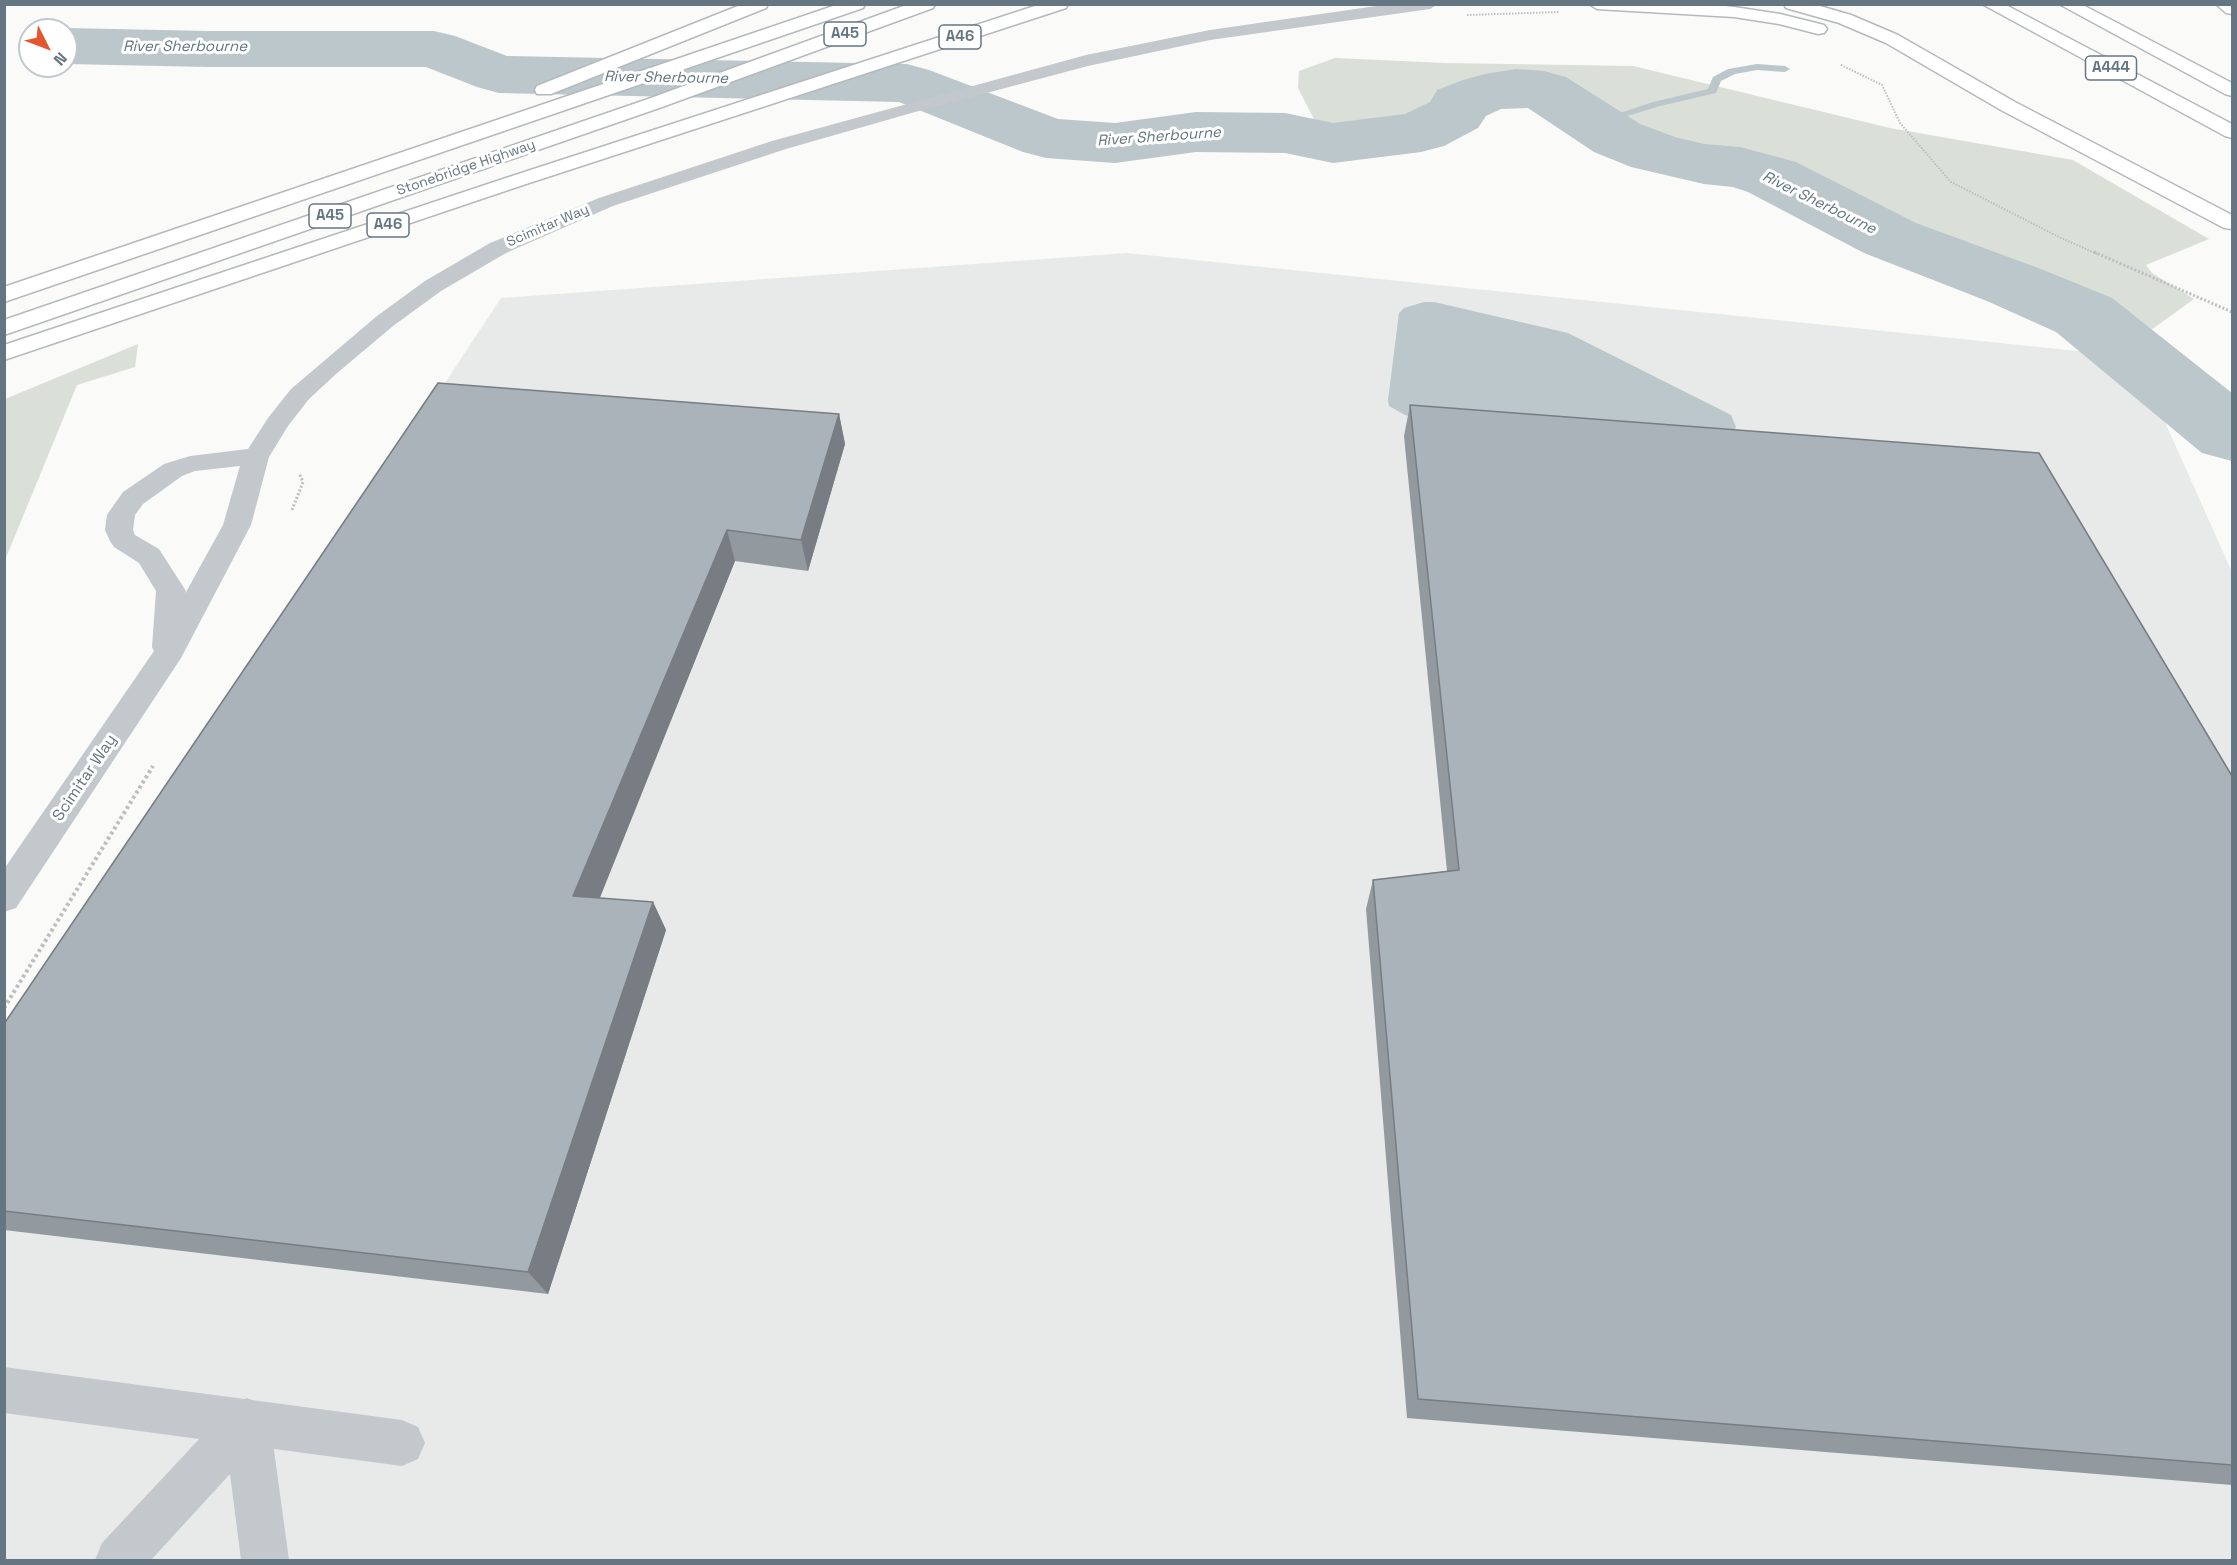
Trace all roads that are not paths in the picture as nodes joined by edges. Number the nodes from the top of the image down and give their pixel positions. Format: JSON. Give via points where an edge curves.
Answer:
{"nodes":[{"id":1,"x":760,"y":4,"type":"edge"},
{"id":2,"x":857,"y":4,"type":"edge"},
{"id":3,"x":927,"y":4,"type":"edge"},
{"id":4,"x":1060,"y":4,"type":"edge"},
{"id":5,"x":1430,"y":4,"type":"edge"},
{"id":6,"x":1597,"y":4,"type":"edge"},
{"id":7,"x":1792,"y":4,"type":"edge"},
{"id":8,"x":1990,"y":4,"type":"edge"},
{"id":9,"x":2067,"y":4,"type":"edge"},
{"id":10,"x":2224,"y":4,"type":"edge"},
{"id":11,"x":2232,"y":9,"type":"edge"},
{"id":12,"x":1926,"y":59,"type":"junction"},
{"id":13,"x":2232,"y":90,"type":"edge"},
{"id":14,"x":2232,"y":132,"type":"edge"},
{"id":15,"x":2232,"y":223,"type":"edge"},
{"id":16,"x":4,"y":279,"type":"edge"},
{"id":17,"x":4,"y":295,"type":"edge"},
{"id":18,"x":4,"y":328,"type":"edge"},
{"id":19,"x":4,"y":353,"type":"edge"},
{"id":20,"x":256,"y":457,"type":"junction"},
{"id":21,"x":166,"y":658,"type":"junction"},
{"id":22,"x":4,"y":898,"type":"edge"},
{"id":23,"x":4,"y":1390,"type":"edge"},
{"id":24,"x":247,"y":1421,"type":"junction"},
{"id":25,"x":402,"y":1443,"type":"dead end"},
{"id":26,"x":119,"y":1560,"type":"edge"},
{"id":27,"x":265,"y":1560,"type":"edge"}],
"edges":[{"from":1,"to":16,"type":"highway","via":[[526,96]]},
{"from":2,"to":17,"type":"highway","name":"Stonebridge Highway","number":"A45"},
{"from":3,"to":18,"type":"highway","name":"Stonebridge Highway","number":"A45","via":[[655,103]]},
{"from":4,"to":19,"type":"highway","number":"A46"},
{"from":5,"to":20,"type":"street","name":"Scimitar Way","via":[[1210,35],[1086,61],[778,145],[606,202],[498,248],[394,314],[300,394]]},
{"from":6,"to":12,"type":"highway","via":[[1763,16]]},
{"from":7,"to":12,"type":"highway","via":[[1865,27]]},
{"from":8,"to":14,"type":"highway","number":"A444"},
{"from":9,"to":13,"type":"highway","number":"A444"},
{"from":10,"to":11,"type":"highway"},
{"from":12,"to":15,"type":"highway"},
{"from":20,"to":21,"type":"street","name":"Scimitar Way","via":[[237,525]]},
{"from":20,"to":21,"type":"street","name":"Scimitar Way","via":[[190,464],[173,470],[133,498],[121,515],[119,530],[124,541],[149,556],[171,591]]},
{"from":21,"to":22,"type":"street","name":"Scimitar Way"},
{"from":23,"to":24,"type":"street"},
{"from":24,"to":25,"type":"street"},
{"from":24,"to":26,"type":"street"},
{"from":24,"to":27,"type":"street"}]}
